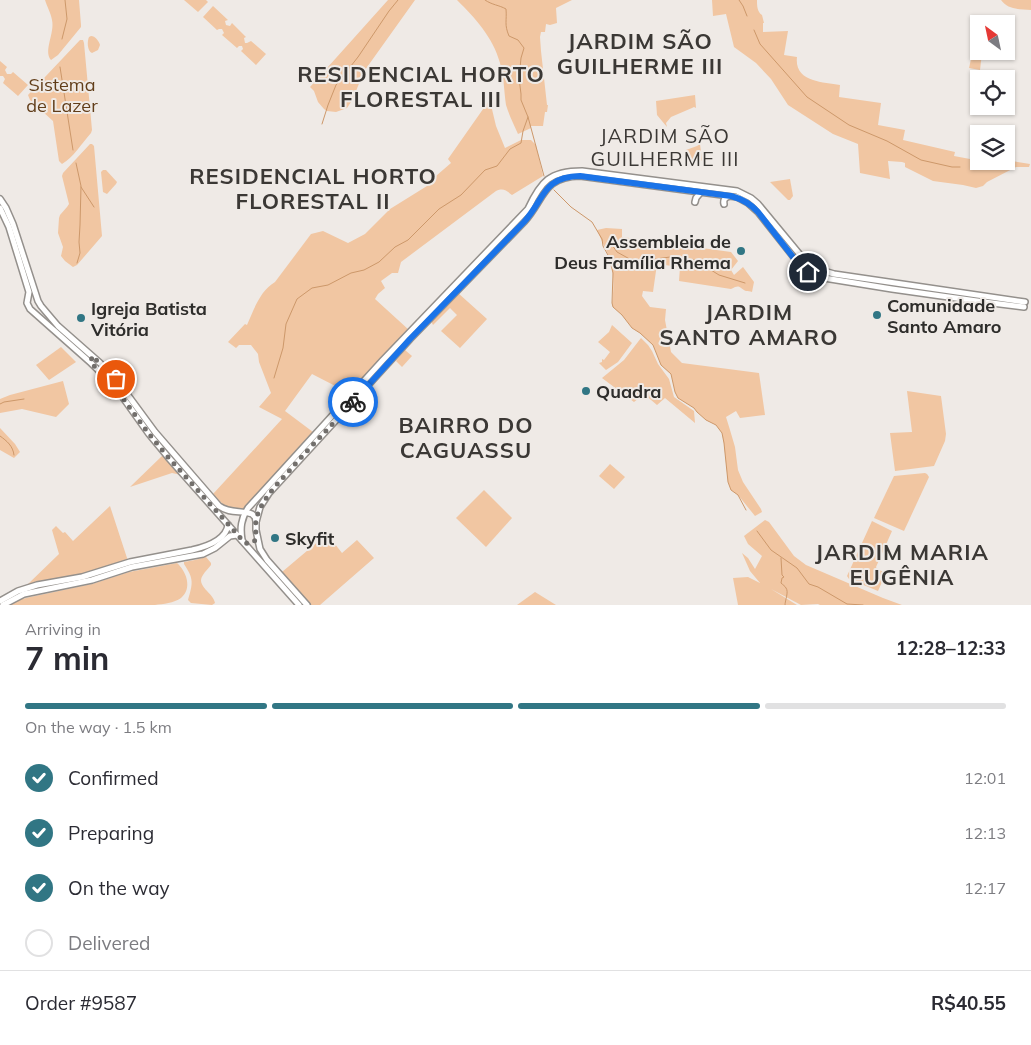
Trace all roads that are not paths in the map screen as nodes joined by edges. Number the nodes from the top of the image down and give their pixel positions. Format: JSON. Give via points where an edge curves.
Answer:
{"nodes":[{"id":1,"x":552,"y":180,"type":"junction"},
{"id":2,"x":717,"y":188,"type":"junction"},
{"id":3,"x":701,"y":192,"type":"junction"},
{"id":4,"x":718,"y":194,"type":"junction"},
{"id":5,"x":731,"y":196,"type":"junction"},
{"id":6,"x":0,"y":199,"type":"edge"},
{"id":7,"x":695,"y":202,"type":"dead end"},
{"id":8,"x":724,"y":204,"type":"dead end"},
{"id":9,"x":0,"y":208,"type":"edge"},
{"id":10,"x":20,"y":254,"type":"junction"},
{"id":11,"x":28,"y":298,"type":"junction"},
{"id":12,"x":38,"y":302,"type":"junction"},
{"id":13,"x":1027,"y":305,"type":"edge"},
{"id":14,"x":432,"y":310,"type":"junction"},
{"id":15,"x":45,"y":311,"type":"junction"},
{"id":16,"x":38,"y":316,"type":"junction"},
{"id":17,"x":427,"y":322,"type":"junction"},
{"id":18,"x":90,"y":360,"type":"junction"},
{"id":19,"x":114,"y":386,"type":"junction"},
{"id":20,"x":122,"y":387,"type":"junction"},
{"id":21,"x":232,"y":512,"type":"junction"},
{"id":22,"x":246,"y":512,"type":"junction"},
{"id":23,"x":256,"y":522,"type":"junction"},
{"id":24,"x":227,"y":524,"type":"junction"},
{"id":25,"x":237,"y":535,"type":"junction"},
{"id":26,"x":256,"y":537,"type":"junction"},
{"id":27,"x":243,"y":542,"type":"junction"},
{"id":28,"x":181,"y":555,"type":"junction"},
{"id":29,"x":0,"y":602,"type":"edge"},
{"id":30,"x":3,"y":605,"type":"edge"},
{"id":31,"x":299,"y":605,"type":"edge"},
{"id":32,"x":307,"y":605,"type":"edge"}],
"edges":[{"from":1,"to":2,"type":"main road","via":[[566,172],[582,171]]},
{"from":1,"to":3,"type":"main road","via":[[580,176]]},
{"from":1,"to":14,"type":"main road","via":[[537,191],[528,209]]},
{"from":1,"to":17,"type":"main road","via":[[524,222]]},
{"from":2,"to":4,"type":"main road","via":[[721,192]]},
{"from":2,"to":13,"type":"main road","via":[[737,191],[751,198],[814,268]]},
{"from":3,"to":4,"type":"main road"},
{"from":3,"to":7,"type":"main road"},
{"from":4,"to":5,"type":"main road"},
{"from":5,"to":8,"type":"main road","via":[[725,198]]},
{"from":5,"to":13,"type":"main road","via":[[752,206],[800,266],[818,277],[984,302]]},
{"from":6,"to":10,"type":"main road","via":[[13,224]]},
{"from":9,"to":10,"type":"main road"},
{"from":10,"to":11,"type":"main road"},
{"from":10,"to":12,"type":"main road"},
{"from":11,"to":12,"type":"main road"},
{"from":11,"to":16,"type":"main road","via":[[29,307]]},
{"from":12,"to":15,"type":"main road"},
{"from":14,"to":17,"type":"main road","via":[[426,317]]},
{"from":14,"to":22,"type":"main road"},
{"from":15,"to":16,"type":"main road"},
{"from":15,"to":18,"type":"main road"},
{"from":16,"to":18,"type":"main road"},
{"from":17,"to":23,"type":"main road","via":[[269,493]]},
{"from":18,"to":19,"type":"main road"},
{"from":18,"to":20,"type":"main road","via":[[100,364]]},
{"from":19,"to":20,"type":"main road"},
{"from":19,"to":24,"type":"main road","via":[[149,434]]},
{"from":20,"to":21,"type":"main road","via":[[155,432],[219,506]]},
{"from":21,"to":22,"type":"main road"},
{"from":21,"to":24,"type":"main road","via":[[226,516]]},
{"from":22,"to":23,"type":"main road","via":[[254,515]]},
{"from":22,"to":27,"type":"main road","via":[[241,528]]},
{"from":23,"to":26,"type":"main road"},
{"from":24,"to":25,"type":"main road"},
{"from":24,"to":28,"type":"main road","via":[[228,529],[223,535]]},
{"from":25,"to":27,"type":"main road"},
{"from":25,"to":28,"type":"main road","via":[[230,536],[203,554]]},
{"from":26,"to":27,"type":"main road","via":[[251,543]]},
{"from":26,"to":32,"type":"main road","via":[[263,554]]},
{"from":27,"to":31,"type":"main road"},
{"from":28,"to":29,"type":"main road","via":[[130,562],[82,577],[37,585]]},
{"from":28,"to":30,"type":"main road","via":[[92,580],[24,594]]}]}
